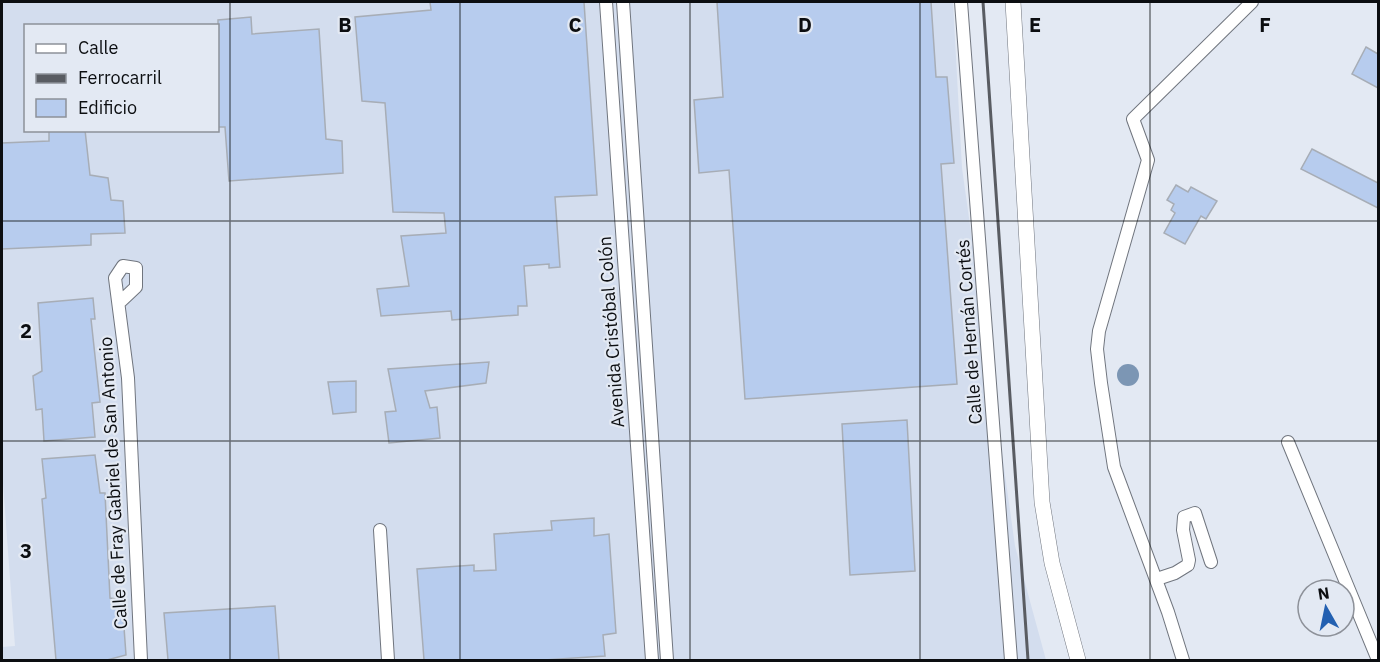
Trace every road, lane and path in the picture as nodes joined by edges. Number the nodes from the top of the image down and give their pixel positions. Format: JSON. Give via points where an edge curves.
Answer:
{"nodes":[{"id":1,"x":606,"y":2,"type":"edge"},
{"id":2,"x":622,"y":2,"type":"edge"},
{"id":3,"x":962,"y":2,"type":"edge"},
{"id":4,"x":1012,"y":2,"type":"edge"},
{"id":5,"x":1252,"y":2,"type":"edge"},
{"id":6,"x":119,"y":303,"type":"dead end"},
{"id":7,"x":1288,"y":442,"type":"dead end"},
{"id":8,"x":380,"y":530,"type":"dead end"},
{"id":9,"x":1211,"y":562,"type":"dead end"},
{"id":10,"x":1156,"y":579,"type":"junction"},
{"id":11,"x":141,"y":660,"type":"edge"},
{"id":12,"x":388,"y":660,"type":"edge"},
{"id":13,"x":652,"y":660,"type":"edge"},
{"id":14,"x":667,"y":660,"type":"edge"},
{"id":15,"x":1011,"y":660,"type":"edge"},
{"id":16,"x":1078,"y":660,"type":"edge"},
{"id":17,"x":1184,"y":660,"type":"edge"},
{"id":18,"x":1378,"y":660,"type":"edge"}],
"edges":[{"from":1,"to":13,"type":"street","name":"Avenida Cristóbal Colón"},
{"from":2,"to":14,"type":"street","name":"Avenida Cristóbal Colón"},
{"from":3,"to":15,"type":"street","name":"Calle de Hernán Cortés"},
{"from":4,"to":16,"type":"main road","via":[[1042,502],[1052,563]]},
{"from":5,"to":10,"type":"street","via":[[1133,119],[1148,160],[1099,330],[1097,349],[1114,467]]},
{"from":6,"to":11,"type":"street","name":"Calle de Fray Gabriel de San Antonio","via":[[128,378]]},
{"from":7,"to":18,"type":"street"},
{"from":8,"to":12,"type":"street"},
{"from":9,"to":10,"type":"street","via":[[1195,513],[1184,517],[1182,523],[1188,565]]},
{"from":10,"to":17,"type":"street"}]}
